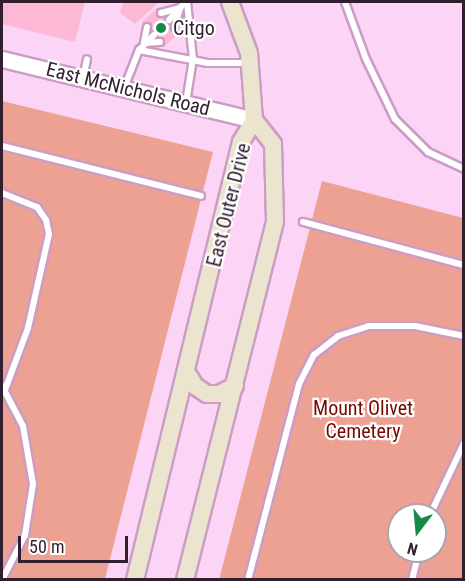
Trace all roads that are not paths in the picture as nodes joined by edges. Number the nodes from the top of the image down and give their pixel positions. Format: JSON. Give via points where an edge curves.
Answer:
{"nodes":[{"id":1,"x":186,"y":2,"type":"edge"},
{"id":2,"x":230,"y":2,"type":"edge"},
{"id":3,"x":345,"y":2,"type":"edge"},
{"id":4,"x":180,"y":8,"type":"junction"},
{"id":5,"x":161,"y":13,"type":"dead end"},
{"id":6,"x":169,"y":20,"type":"dead end"},
{"id":7,"x":147,"y":27,"type":"dead end"},
{"id":8,"x":175,"y":27,"type":"dead end"},
{"id":9,"x":154,"y":35,"type":"dead end"},
{"id":10,"x":160,"y":42,"type":"dead end"},
{"id":11,"x":144,"y":43,"type":"junction"},
{"id":12,"x":139,"y":50,"type":"junction"},
{"id":13,"x":2,"y":59,"type":"edge"},
{"id":14,"x":87,"y":59,"type":"dead end"},
{"id":15,"x":193,"y":59,"type":"junction"},
{"id":16,"x":250,"y":63,"type":"junction"},
{"id":17,"x":82,"y":78,"type":"junction"},
{"id":18,"x":124,"y":88,"type":"junction"},
{"id":19,"x":186,"y":103,"type":"junction"},
{"id":20,"x":254,"y":120,"type":"junction"},
{"id":21,"x":2,"y":147,"type":"edge"},
{"id":22,"x":464,"y":169,"type":"edge"},
{"id":23,"x":2,"y":193,"type":"edge"},
{"id":24,"x":201,"y":196,"type":"dead end"},
{"id":25,"x":303,"y":222,"type":"dead end"},
{"id":26,"x":464,"y":265,"type":"edge"},
{"id":27,"x":464,"y":336,"type":"edge"},
{"id":28,"x":187,"y":373,"type":"junction"},
{"id":29,"x":235,"y":386,"type":"junction"},
{"id":30,"x":3,"y":388,"type":"edge"},
{"id":31,"x":464,"y":442,"type":"edge"},
{"id":32,"x":436,"y":503,"type":"edge"},
{"id":33,"x":416,"y":563,"type":"edge"},
{"id":34,"x":2,"y":579,"type":"edge"},
{"id":35,"x":135,"y":579,"type":"edge"},
{"id":36,"x":185,"y":579,"type":"edge"},
{"id":37,"x":248,"y":579,"type":"edge"},
{"id":38,"x":412,"y":579,"type":"edge"}],
"edges":[{"from":1,"to":4,"type":"lane"},
{"from":1,"to":15,"type":"lane"},
{"from":2,"to":16,"type":"main road"},
{"from":3,"to":22,"type":"lane","via":[[366,59],[395,119],[428,152]]},
{"from":4,"to":5,"type":"lane"},
{"from":4,"to":6,"type":"lane"},
{"from":4,"to":8,"type":"lane"},
{"from":7,"to":11,"type":"lane"},
{"from":9,"to":11,"type":"lane"},
{"from":10,"to":11,"type":"lane"},
{"from":11,"to":12,"type":"lane"},
{"from":12,"to":15,"type":"lane"},
{"from":12,"to":18,"type":"lane"},
{"from":13,"to":17,"type":"street","name":"East McNichols Road"},
{"from":14,"to":17,"type":"lane"},
{"from":15,"to":16,"type":"lane"},
{"from":15,"to":19,"type":"lane"},
{"from":16,"to":20,"type":"main road"},
{"from":17,"to":18,"type":"street","name":"East McNichols Road"},
{"from":18,"to":19,"type":"street","name":"East McNichols Road"},
{"from":19,"to":20,"type":"street","name":"East McNichols Road"},
{"from":20,"to":28,"type":"main road","name":"East Outer Drive","via":[[241,142]]},
{"from":20,"to":29,"type":"main road","name":"East Outer Drive","via":[[273,144],[275,221]]},
{"from":21,"to":24,"type":"lane"},
{"from":23,"to":30,"type":"lane","via":[[37,207],[49,234],[28,328]]},
{"from":25,"to":26,"type":"lane"},
{"from":27,"to":37,"type":"lane","via":[[415,326],[369,326],[338,336],[314,355],[300,384]]},
{"from":28,"to":29,"type":"main road","via":[[195,386],[207,394],[219,394]]},
{"from":28,"to":35,"type":"main road","name":"East Outer Drive"},
{"from":29,"to":36,"type":"main road","name":"East Outer Drive"},
{"from":30,"to":34,"type":"lane","via":[[28,446],[33,484],[25,535]]},
{"from":31,"to":32,"type":"lane"},
{"from":33,"to":38,"type":"lane"}]}
